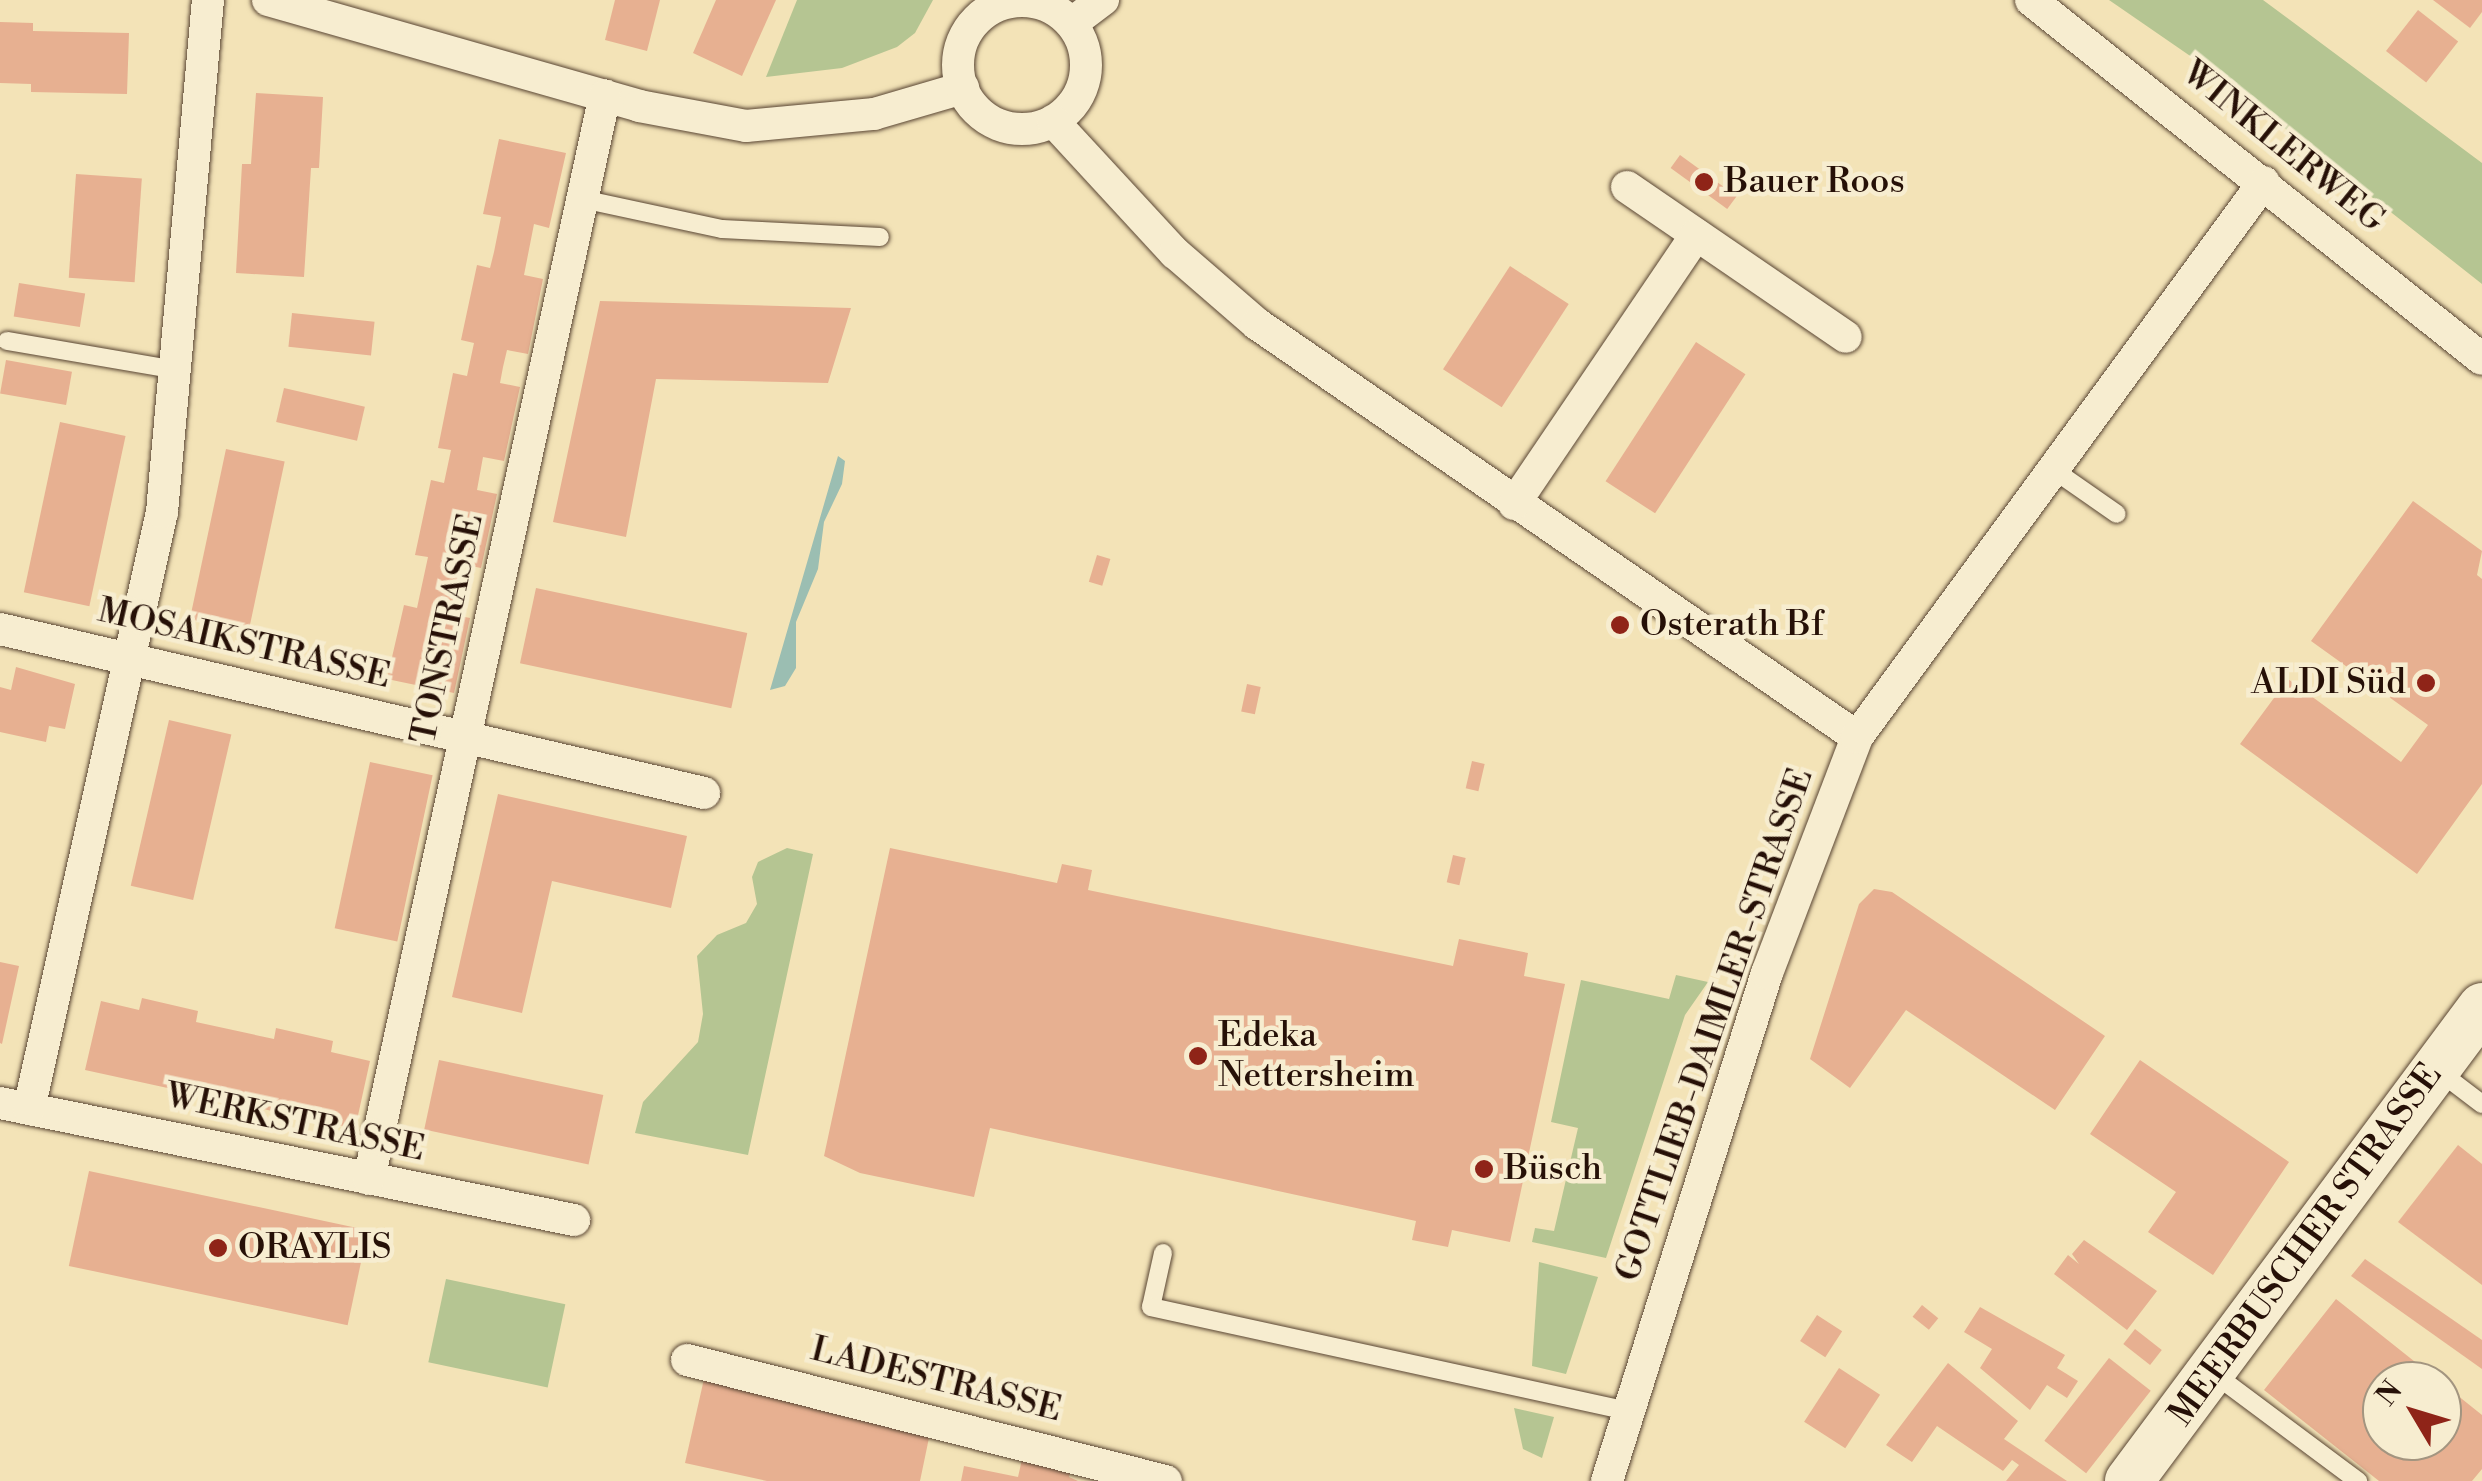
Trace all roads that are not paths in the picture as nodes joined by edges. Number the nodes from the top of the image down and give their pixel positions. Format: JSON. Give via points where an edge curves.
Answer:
{"nodes":[{"id":1,"x":208,"y":0,"type":"edge"},
{"id":2,"x":268,"y":0,"type":"edge"},
{"id":3,"x":1103,"y":0,"type":"edge"},
{"id":4,"x":2031,"y":0,"type":"edge"},
{"id":5,"x":1072,"y":23,"type":"junction"},
{"id":6,"x":963,"y":88,"type":"junction"},
{"id":7,"x":605,"y":95,"type":"junction"},
{"id":8,"x":1053,"y":121,"type":"junction"},
{"id":9,"x":2264,"y":182,"type":"junction"},
{"id":10,"x":1627,"y":187,"type":"dead end"},
{"id":11,"x":582,"y":199,"type":"junction"},
{"id":12,"x":1696,"y":236,"type":"junction"},
{"id":13,"x":880,"y":237,"type":"dead end"},
{"id":14,"x":1846,"y":337,"type":"dead end"},
{"id":15,"x":6,"y":341,"type":"dead end"},
{"id":16,"x":2482,"y":360,"type":"edge"},
{"id":17,"x":177,"y":370,"type":"junction"},
{"id":18,"x":2051,"y":468,"type":"junction"},
{"id":19,"x":1514,"y":504,"type":"junction"},
{"id":20,"x":2117,"y":514,"type":"dead end"},
{"id":21,"x":0,"y":629,"type":"edge"},
{"id":22,"x":130,"y":660,"type":"junction"},
{"id":23,"x":466,"y":734,"type":"junction"},
{"id":24,"x":1857,"y":737,"type":"junction"},
{"id":25,"x":704,"y":792,"type":"dead end"},
{"id":26,"x":2482,"y":1008,"type":"edge"},
{"id":27,"x":2436,"y":1069,"type":"junction"},
{"id":28,"x":2482,"y":1104,"type":"edge"},
{"id":29,"x":15,"y":1106,"type":"edge"},
{"id":30,"x":369,"y":1179,"type":"junction"},
{"id":31,"x":574,"y":1220,"type":"dead end"},
{"id":32,"x":1163,"y":1253,"type":"dead end"},
{"id":33,"x":687,"y":1360,"type":"dead end"},
{"id":34,"x":2213,"y":1373,"type":"junction"},
{"id":35,"x":1629,"y":1411,"type":"junction"},
{"id":36,"x":1166,"y":1481,"type":"edge"},
{"id":37,"x":1607,"y":1481,"type":"edge"},
{"id":38,"x":2130,"y":1481,"type":"edge"},
{"id":39,"x":2358,"y":1481,"type":"edge"}],
"edges":[{"from":1,"to":17,"type":"street"},
{"from":2,"to":7,"type":"street"},
{"from":3,"to":5,"type":"street"},
{"from":4,"to":9,"type":"street","name":"WINKLERWEG"},
{"from":5,"to":6,"type":"street","via":[[1035,2],[989,10],[960,48]]},
{"from":5,"to":8,"type":"street","via":[[1083,44],[1084,85]]},
{"from":6,"to":7,"type":"street","via":[[874,114],[746,126]]},
{"from":6,"to":8,"type":"street","via":[[974,107],[1004,126],[1036,128]]},
{"from":7,"to":11,"type":"street","name":"TONSTRASSE"},
{"from":8,"to":19,"type":"street","via":[[1175,253],[1257,324]]},
{"from":9,"to":16,"type":"street","name":"WINKLERWEG"},
{"from":9,"to":18,"type":"street","name":"GOTTLIEB-DAIMLER-STRASSE"},
{"from":10,"to":12,"type":"street"},
{"from":11,"to":13,"type":"lane","via":[[722,228]]},
{"from":11,"to":23,"type":"street","name":"TONSTRASSE"},
{"from":12,"to":14,"type":"street"},
{"from":12,"to":19,"type":"street"},
{"from":15,"to":17,"type":"lane"},
{"from":17,"to":22,"type":"street","via":[[162,512]]},
{"from":18,"to":20,"type":"lane"},
{"from":18,"to":24,"type":"street","name":"GOTTLIEB-DAIMLER-STRASSE"},
{"from":19,"to":24,"type":"street"},
{"from":21,"to":22,"type":"street","name":"MOSAIKSTRASSE"},
{"from":22,"to":23,"type":"street","name":"MOSAIKSTRASSE"},
{"from":22,"to":29,"type":"street"},
{"from":23,"to":25,"type":"street","name":"MOSAIKSTRASSE"},
{"from":23,"to":30,"type":"street","name":"TONSTRASSE"},
{"from":24,"to":35,"type":"street","name":"GOTTLIEB-DAIMLER-STRASSE","via":[[1768,973]]},
{"from":26,"to":27,"type":"main road","name":"MEERBUSCHER STRASSE"},
{"from":27,"to":28,"type":"lane"},
{"from":27,"to":34,"type":"main road","name":"MEERBUSCHER STRASSE"},
{"from":29,"to":30,"type":"street","name":"WERKSTRASSE"},
{"from":30,"to":31,"type":"street","name":"WERKSTRASSE"},
{"from":32,"to":35,"type":"lane","via":[[1151,1307]]},
{"from":33,"to":36,"type":"street","name":"LADESTRASSE"},
{"from":34,"to":38,"type":"main road","name":"MEERBUSCHER STRASSE"},
{"from":34,"to":39,"type":"lane"},
{"from":35,"to":37,"type":"street","name":"GOTTLIEB-DAIMLER-STRASSE"}]}
